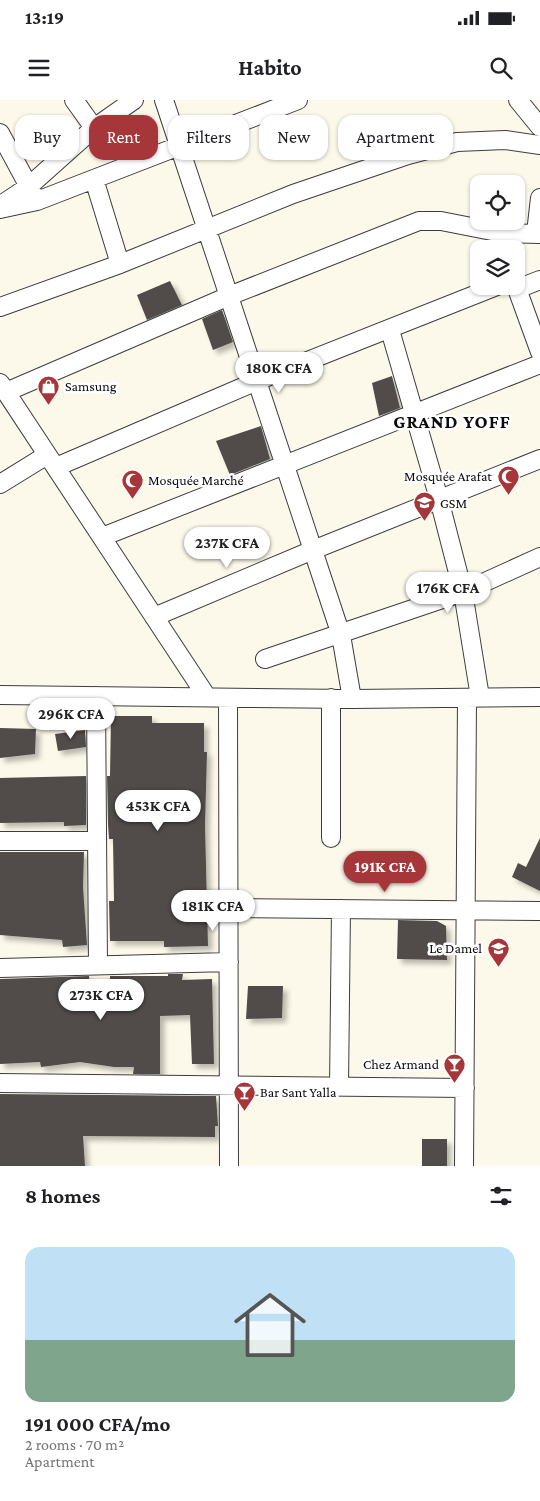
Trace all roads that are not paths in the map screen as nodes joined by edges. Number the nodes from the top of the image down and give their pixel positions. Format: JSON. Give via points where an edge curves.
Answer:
{"nodes":[{"id":1,"x":74,"y":100,"type":"edge"},
{"id":2,"x":134,"y":100,"type":"edge"},
{"id":3,"x":164,"y":100,"type":"edge"},
{"id":4,"x":298,"y":100,"type":"edge"},
{"id":5,"x":518,"y":100,"type":"edge"},
{"id":6,"x":113,"y":115,"type":"edge"},
{"id":7,"x":169,"y":115,"type":"edge"},
{"id":8,"x":249,"y":119,"type":"edge"},
{"id":9,"x":89,"y":121,"type":"edge"},
{"id":10,"x":540,"y":127,"type":"edge"},
{"id":11,"x":0,"y":133,"type":"edge"},
{"id":12,"x":89,"y":133,"type":"edge"},
{"id":13,"x":540,"y":146,"type":"edge"},
{"id":14,"x":168,"y":150,"type":"edge"},
{"id":15,"x":182,"y":160,"type":"edge"},
{"id":16,"x":94,"y":179,"type":"junction"},
{"id":17,"x":33,"y":194,"type":"junction"},
{"id":18,"x":540,"y":198,"type":"edge"},
{"id":19,"x":0,"y":207,"type":"edge"},
{"id":20,"x":205,"y":230,"type":"junction"},
{"id":21,"x":538,"y":233,"type":"edge"},
{"id":22,"x":501,"y":240,"type":"edge"},
{"id":23,"x":508,"y":240,"type":"edge"},
{"id":24,"x":120,"y":264,"type":"junction"},
{"id":25,"x":540,"y":280,"type":"edge"},
{"id":26,"x":525,"y":285,"type":"edge"},
{"id":27,"x":475,"y":295,"type":"edge"},
{"id":28,"x":520,"y":295,"type":"edge"},
{"id":29,"x":229,"y":296,"type":"junction"},
{"id":30,"x":0,"y":306,"type":"edge"},
{"id":31,"x":390,"y":330,"type":"junction"},
{"id":32,"x":540,"y":352,"type":"edge"},
{"id":33,"x":540,"y":364,"type":"edge"},
{"id":34,"x":257,"y":381,"type":"junction"},
{"id":35,"x":3,"y":387,"type":"edge"},
{"id":36,"x":414,"y":414,"type":"junction"},
{"id":37,"x":540,"y":459,"type":"edge"},
{"id":38,"x":51,"y":461,"type":"junction"},
{"id":39,"x":285,"y":466,"type":"junction"},
{"id":40,"x":0,"y":484,"type":"edge"},
{"id":41,"x":440,"y":498,"type":"junction"},
{"id":42,"x":102,"y":537,"type":"junction"},
{"id":43,"x":313,"y":550,"type":"junction"},
{"id":44,"x":540,"y":557,"type":"edge"},
{"id":45,"x":463,"y":592,"type":"junction"},
{"id":46,"x":154,"y":617,"type":"junction"},
{"id":47,"x":341,"y":635,"type":"junction"},
{"id":48,"x":265,"y":659,"type":"dead end"},
{"id":49,"x":0,"y":695,"type":"edge"},
{"id":50,"x":96,"y":696,"type":"junction"},
{"id":51,"x":207,"y":697,"type":"junction"},
{"id":52,"x":540,"y":697,"type":"edge"},
{"id":53,"x":228,"y":698,"type":"junction"},
{"id":54,"x":331,"y":698,"type":"junction"},
{"id":55,"x":352,"y":698,"type":"junction"},
{"id":56,"x":473,"y":698,"type":"junction"},
{"id":57,"x":330,"y":838,"type":"dead end"},
{"id":58,"x":0,"y":841,"type":"edge"},
{"id":59,"x":97,"y":841,"type":"junction"},
{"id":60,"x":229,"y":908,"type":"junction"},
{"id":61,"x":340,"y":909,"type":"junction"},
{"id":62,"x":467,"y":910,"type":"junction"},
{"id":63,"x":540,"y":911,"type":"edge"},
{"id":64,"x":229,"y":962,"type":"junction"},
{"id":65,"x":98,"y":965,"type":"junction"},
{"id":66,"x":0,"y":968,"type":"edge"},
{"id":67,"x":0,"y":1083,"type":"edge"},
{"id":68,"x":230,"y":1086,"type":"junction"},
{"id":69,"x":339,"y":1087,"type":"junction"},
{"id":70,"x":465,"y":1088,"type":"junction"},
{"id":71,"x":229,"y":1166,"type":"edge"},
{"id":72,"x":464,"y":1166,"type":"edge"}],
"edges":[{"from":1,"to":9,"type":"street"},
{"from":2,"to":6,"type":"street"},
{"from":3,"to":7,"type":"street"},
{"from":4,"to":8,"type":"street"},
{"from":5,"to":10,"type":"street"},
{"from":11,"to":17,"type":"street"},
{"from":12,"to":17,"type":"street"},
{"from":13,"to":20,"type":"street","via":[[505,140],[457,142],[293,194]]},
{"from":14,"to":16,"type":"street"},
{"from":15,"to":20,"type":"street"},
{"from":16,"to":17,"type":"street"},
{"from":16,"to":24,"type":"street"},
{"from":17,"to":19,"type":"street"},
{"from":18,"to":21,"type":"street"},
{"from":20,"to":24,"type":"street"},
{"from":20,"to":29,"type":"street"},
{"from":21,"to":23,"type":"street"},
{"from":22,"to":29,"type":"street","via":[[441,221],[419,221]]},
{"from":24,"to":30,"type":"street"},
{"from":25,"to":26,"type":"street"},
{"from":27,"to":31,"type":"street"},
{"from":28,"to":32,"type":"street"},
{"from":29,"to":34,"type":"street"},
{"from":29,"to":35,"type":"street"},
{"from":31,"to":34,"type":"street"},
{"from":31,"to":36,"type":"street"},
{"from":33,"to":36,"type":"street"},
{"from":34,"to":38,"type":"street"},
{"from":34,"to":39,"type":"street"},
{"from":35,"to":38,"type":"street"},
{"from":36,"to":39,"type":"street"},
{"from":36,"to":41,"type":"street"},
{"from":37,"to":41,"type":"street"},
{"from":38,"to":40,"type":"street"},
{"from":38,"to":42,"type":"street"},
{"from":39,"to":42,"type":"street"},
{"from":39,"to":43,"type":"street"},
{"from":41,"to":43,"type":"street"},
{"from":41,"to":45,"type":"street"},
{"from":42,"to":46,"type":"street"},
{"from":43,"to":46,"type":"street"},
{"from":43,"to":47,"type":"street"},
{"from":44,"to":45,"type":"street"},
{"from":45,"to":47,"type":"street"},
{"from":45,"to":56,"type":"street"},
{"from":46,"to":51,"type":"street"},
{"from":47,"to":48,"type":"street"},
{"from":47,"to":55,"type":"street"},
{"from":49,"to":50,"type":"street"},
{"from":50,"to":51,"type":"street"},
{"from":50,"to":59,"type":"street"},
{"from":51,"to":53,"type":"street"},
{"from":52,"to":56,"type":"street"},
{"from":53,"to":54,"type":"street"},
{"from":53,"to":60,"type":"street"},
{"from":54,"to":55,"type":"street"},
{"from":54,"to":57,"type":"street"},
{"from":55,"to":56,"type":"street"},
{"from":56,"to":62,"type":"street"},
{"from":58,"to":59,"type":"street"},
{"from":59,"to":65,"type":"street"},
{"from":60,"to":61,"type":"street"},
{"from":60,"to":64,"type":"street"},
{"from":61,"to":62,"type":"street"},
{"from":61,"to":69,"type":"street"},
{"from":62,"to":63,"type":"street"},
{"from":62,"to":70,"type":"street"},
{"from":64,"to":65,"type":"street"},
{"from":64,"to":68,"type":"street"},
{"from":65,"to":66,"type":"street"},
{"from":67,"to":68,"type":"street"},
{"from":68,"to":69,"type":"street"},
{"from":68,"to":71,"type":"street"},
{"from":69,"to":70,"type":"street"},
{"from":70,"to":72,"type":"street"}]}
